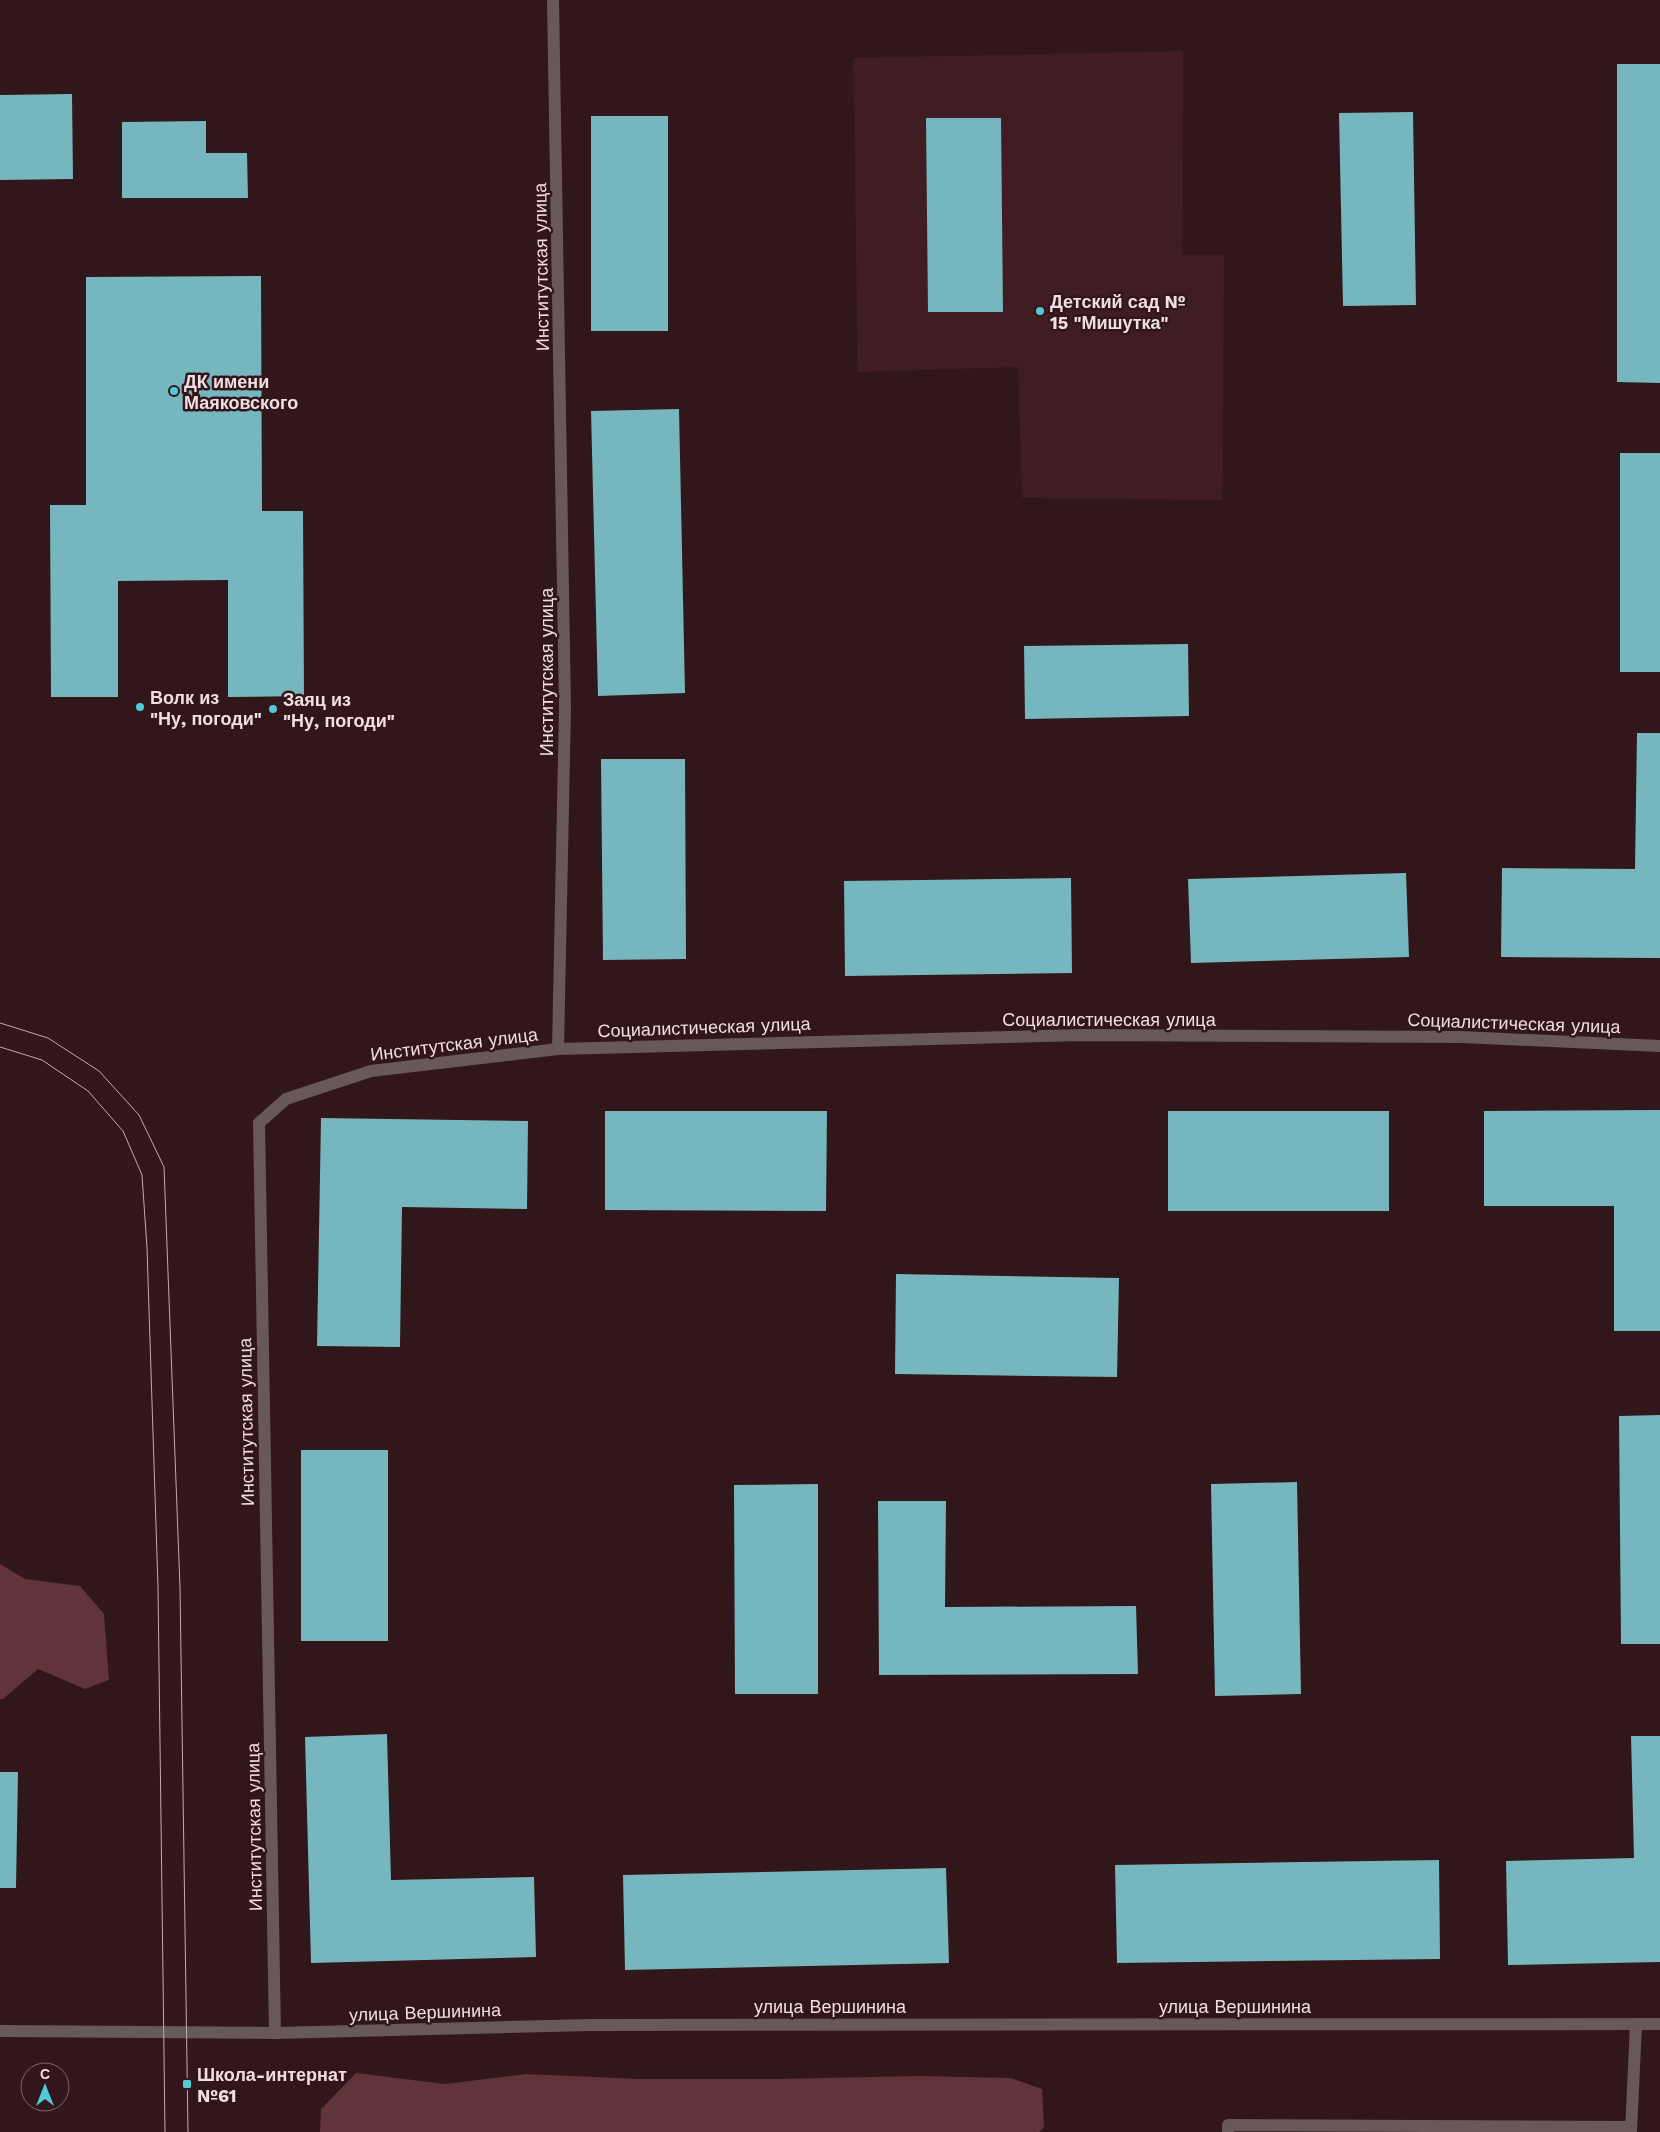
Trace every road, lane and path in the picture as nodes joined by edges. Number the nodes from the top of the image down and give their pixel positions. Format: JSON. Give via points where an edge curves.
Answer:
{"nodes":[{"id":1,"x":553,"y":0,"type":"edge"},
{"id":2,"x":1660,"y":1046,"type":"edge"},
{"id":3,"x":558,"y":1049,"type":"junction"},
{"id":4,"x":1636,"y":2024,"type":"junction"},
{"id":5,"x":1660,"y":2024,"type":"edge"},
{"id":6,"x":0,"y":2031,"type":"edge"},
{"id":7,"x":275,"y":2033,"type":"junction"},
{"id":8,"x":1632,"y":2129,"type":"edge"},
{"id":9,"x":1228,"y":2132,"type":"edge"}],
"edges":[{"from":1,"to":3,"type":"street","name":"Институтская улица","via":[[565,708]]},
{"from":2,"to":3,"type":"street","name":"Социалистическая улица","via":[[1461,1037],[1082,1035]]},
{"from":3,"to":7,"type":"street","name":"Институтская улица","via":[[371,1071],[286,1099],[259,1123]]},
{"from":4,"to":5,"type":"street","name":"улица Вершинина"},
{"from":4,"to":7,"type":"street","name":"улица Вершинина","via":[[590,2025]]},
{"from":4,"to":8,"type":"street"},
{"from":6,"to":7,"type":"street","name":"улица Вершинина"},
{"from":8,"to":9,"type":"street","via":[[1228,2125]]}]}
